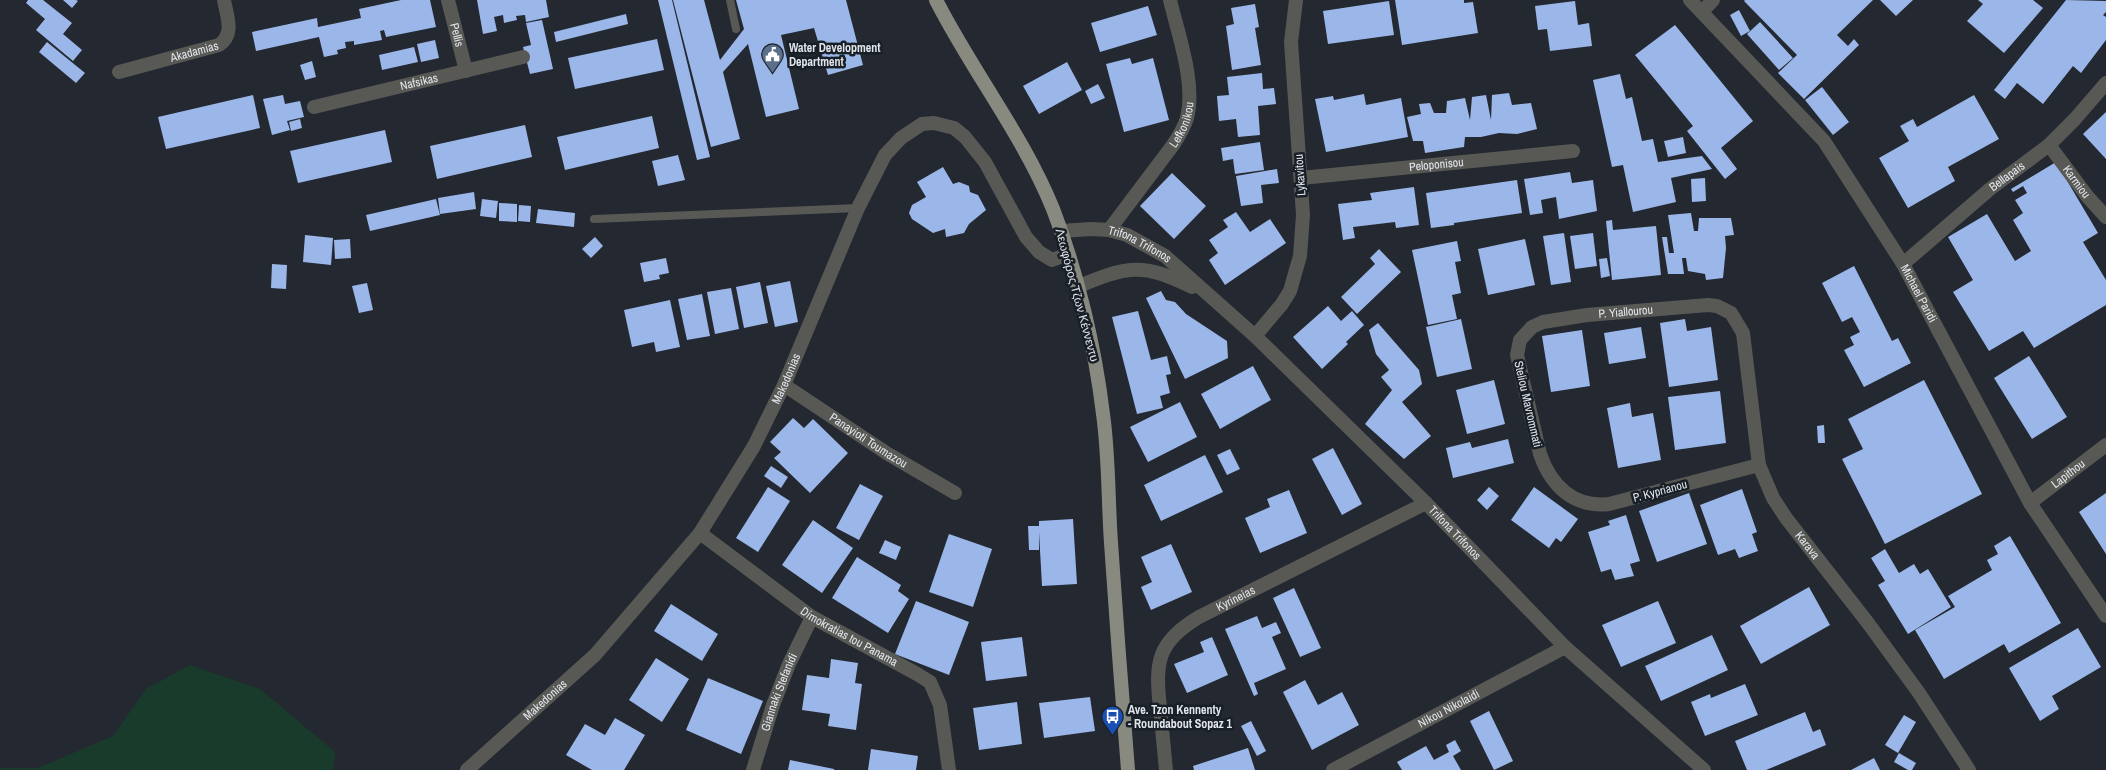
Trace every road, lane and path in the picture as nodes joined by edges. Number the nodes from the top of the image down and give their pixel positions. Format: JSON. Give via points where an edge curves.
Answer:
{"nodes":[{"id":1,"x":224,"y":0,"type":"edge"},
{"id":2,"x":448,"y":0,"type":"edge"},
{"id":3,"x":730,"y":0,"type":"edge"},
{"id":4,"x":936,"y":0,"type":"edge"},
{"id":5,"x":1170,"y":0,"type":"edge"},
{"id":6,"x":1296,"y":0,"type":"edge"},
{"id":7,"x":1690,"y":0,"type":"edge"},
{"id":8,"x":1713,"y":0,"type":"edge"},
{"id":9,"x":1702,"y":12,"type":"junction"},
{"id":10,"x":736,"y":29,"type":"dead end"},
{"id":11,"x":523,"y":57,"type":"dead end"},
{"id":12,"x":466,"y":71,"type":"junction"},
{"id":13,"x":119,"y":72,"type":"dead end"},
{"id":14,"x":2106,"y":83,"type":"edge"},
{"id":15,"x":314,"y":106,"type":"dead end"},
{"id":16,"x":2049,"y":144,"type":"junction"},
{"id":17,"x":1573,"y":151,"type":"dead end"},
{"id":18,"x":1301,"y":178,"type":"junction"},
{"id":19,"x":858,"y":208,"type":"junction"},
{"id":20,"x":2106,"y":217,"type":"edge"},
{"id":21,"x":594,"y":219,"type":"dead end"},
{"id":22,"x":1109,"y":230,"type":"junction"},
{"id":23,"x":1061,"y":232,"type":"junction"},
{"id":24,"x":1068,"y":254,"type":"junction"},
{"id":25,"x":1903,"y":264,"type":"junction"},
{"id":26,"x":1077,"y":287,"type":"junction"},
{"id":27,"x":1206,"y":294,"type":"junction"},
{"id":28,"x":1708,"y":305,"type":"joint"},
{"id":29,"x":1543,"y":322,"type":"joint"},
{"id":30,"x":1255,"y":336,"type":"junction"},
{"id":31,"x":784,"y":385,"type":"junction"},
{"id":32,"x":2106,"y":445,"type":"edge"},
{"id":33,"x":1759,"y":465,"type":"junction"},
{"id":34,"x":1563,"y":490,"type":"joint"},
{"id":35,"x":955,"y":493,"type":"dead end"},
{"id":36,"x":1426,"y":503,"type":"junction"},
{"id":37,"x":2030,"y":503,"type":"junction"},
{"id":38,"x":700,"y":534,"type":"junction"},
{"id":39,"x":2106,"y":616,"type":"edge"},
{"id":40,"x":812,"y":617,"type":"junction"},
{"id":41,"x":1565,"y":647,"type":"junction"},
{"id":42,"x":467,"y":770,"type":"edge"},
{"id":43,"x":753,"y":770,"type":"edge"},
{"id":44,"x":949,"y":770,"type":"edge"},
{"id":45,"x":1128,"y":770,"type":"edge"},
{"id":46,"x":1166,"y":770,"type":"edge"},
{"id":47,"x":1333,"y":770,"type":"edge"},
{"id":48,"x":1704,"y":770,"type":"edge"},
{"id":49,"x":1969,"y":770,"type":"edge"}],
"edges":[{"from":1,"to":13,"type":"street","name":"Akadamias","via":[[230,34],[219,45]]},
{"from":2,"to":12,"type":"street","name":"Pellis"},
{"from":3,"to":10,"type":"lane"},
{"from":4,"to":23,"type":"main road","name":"Λεωφόρος Τζων Κέννεντυ","via":[[1030,162]]},
{"from":5,"to":22,"type":"street","name":"Lefkonikou","via":[[1188,85],[1187,117],[1182,132]]},
{"from":6,"to":18,"type":"street","name":"Lykavitou","via":[[1290,42]]},
{"from":7,"to":9,"type":"street","name":"Michael Paridi"},
{"from":8,"to":9,"type":"street"},
{"from":9,"to":25,"type":"street","name":"Michael Paridi","via":[[1824,141]]},
{"from":11,"to":12,"type":"street","name":"Nafsikas"},
{"from":12,"to":15,"type":"street","name":"Nafsikas"},
{"from":14,"to":16,"type":"street","name":"Bellapais"},
{"from":16,"to":20,"type":"street","name":"Karmiou"},
{"from":16,"to":25,"type":"street","name":"Bellapais","via":[[1990,189]]},
{"from":17,"to":18,"type":"street","name":"Peloponisou"},
{"from":18,"to":30,"type":"street","name":"Lykavitou","via":[[1303,215],[1295,279],[1282,304]]},
{"from":19,"to":21,"type":"lane"},
{"from":19,"to":24,"type":"street","name":"Makedonias","via":[[886,156],[901,138],[922,124],[945,125],[954,128],[976,148],[1026,237],[1039,252],[1052,260]]},
{"from":19,"to":31,"type":"street","name":"Makedonias"},
{"from":22,"to":23,"type":"street","name":"Trifona Trifonos"},
{"from":22,"to":27,"type":"street","name":"Trifona Trifonos","via":[[1128,235],[1166,256]]},
{"from":23,"to":24,"type":"main road","name":"Λεωφόρος Τζων Κέννεντυ"},
{"from":24,"to":26,"type":"main road","name":"Λεωφόρος Τζων Κέννεντυ"},
{"from":25,"to":37,"type":"street","name":"Michael Paridi"},
{"from":26,"to":27,"type":"street","name":"Trifona Trifonos","via":[[1106,275],[1134,269],[1166,274]]},
{"from":26,"to":45,"type":"main road","name":"Λεωφόρος Τζων Κέννεντυ","via":[[1104,415]]},
{"from":27,"to":30,"type":"street","name":"Trifona Trifonos"},
{"from":28,"to":29,"type":"street","name":"P. Yiallourou"},
{"from":28,"to":33,"type":"street","name":"Karava","via":[[1731,313],[1743,333]]},
{"from":29,"to":34,"type":"street","name":"Steliou Mavrommati","via":[[1525,333],[1518,348],[1518,360],[1542,459]]},
{"from":30,"to":36,"type":"street","name":"Trifona Trifonos"},
{"from":31,"to":35,"type":"street","name":"Panayioti Toumazou","via":[[888,454]]},
{"from":31,"to":38,"type":"street","name":"Makedonias","via":[[754,446]]},
{"from":32,"to":37,"type":"street","name":"Lapithou"},
{"from":33,"to":34,"type":"street","name":"P. Kyprianou","via":[[1596,506],[1577,500]]},
{"from":33,"to":49,"type":"street","name":"Karava","via":[[1773,498],[1786,518],[1913,686]]},
{"from":36,"to":41,"type":"street","name":"Trifona Trifonos"},
{"from":36,"to":46,"type":"street","name":"Kyrineias","via":[[1199,617],[1173,636],[1159,660],[1157,679]]},
{"from":37,"to":39,"type":"street","name":"Michael Paridi"},
{"from":38,"to":40,"type":"street","name":"Dimokratias tou Panama"},
{"from":38,"to":42,"type":"street","name":"Makedonias","via":[[595,655]]},
{"from":40,"to":43,"type":"street","name":"Giannaki Stefanidi","via":[[773,705]]},
{"from":40,"to":44,"type":"street","name":"Dimokratias tou Panama","via":[[930,682],[940,705]]},
{"from":41,"to":47,"type":"street","name":"Nikou Nikolaidi"},
{"from":41,"to":48,"type":"street","name":"Trifona Trifonos"}]}
